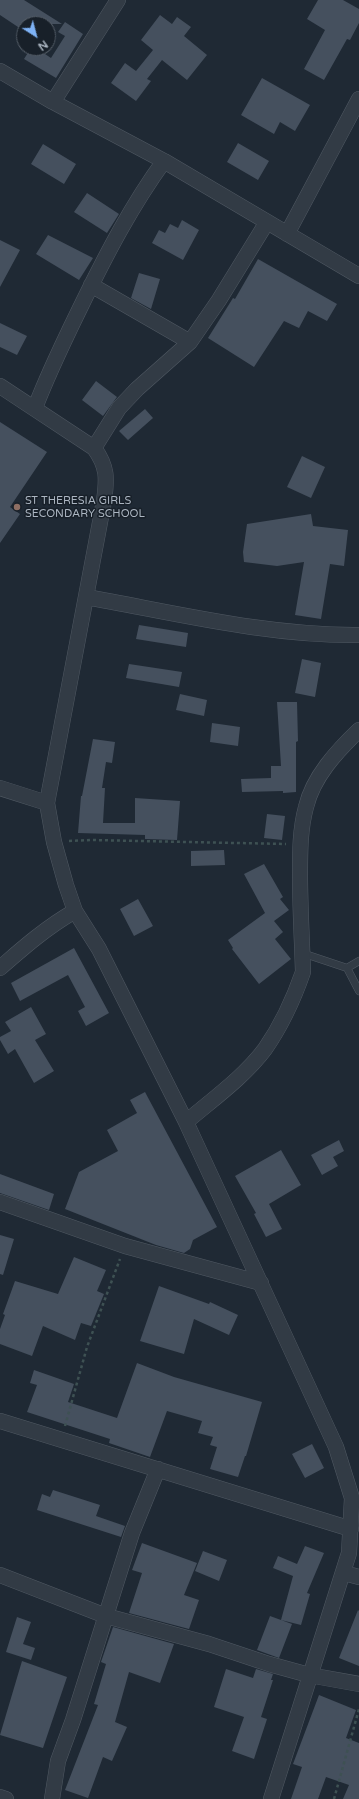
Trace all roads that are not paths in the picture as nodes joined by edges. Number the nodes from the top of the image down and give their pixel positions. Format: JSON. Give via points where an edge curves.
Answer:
{"nodes":[{"id":1,"x":118,"y":0,"type":"edge"},
{"id":2,"x":0,"y":71,"type":"edge"},
{"id":3,"x":359,"y":99,"type":"edge"},
{"id":4,"x":53,"y":102,"type":"junction"},
{"id":5,"x":164,"y":161,"type":"junction"},
{"id":6,"x":267,"y":222,"type":"junction"},
{"id":7,"x":287,"y":234,"type":"junction"},
{"id":8,"x":359,"y":276,"type":"edge"},
{"id":9,"x":91,"y":286,"type":"junction"},
{"id":10,"x":190,"y":342,"type":"junction"},
{"id":11,"x":0,"y":386,"type":"edge"},
{"id":12,"x":35,"y":408,"type":"junction"},
{"id":13,"x":94,"y":448,"type":"junction"},
{"id":14,"x":86,"y":597,"type":"junction"},
{"id":15,"x":359,"y":635,"type":"edge"},
{"id":16,"x":359,"y":730,"type":"edge"},
{"id":17,"x":0,"y":788,"type":"edge"},
{"id":18,"x":47,"y":803,"type":"junction"},
{"id":19,"x":75,"y":911,"type":"junction"},
{"id":20,"x":302,"y":953,"type":"junction"},
{"id":21,"x":359,"y":961,"type":"edge"},
{"id":22,"x":0,"y":968,"type":"edge"},
{"id":23,"x":347,"y":968,"type":"junction"},
{"id":24,"x":359,"y":991,"type":"edge"},
{"id":25,"x":186,"y":1122,"type":"junction"},
{"id":26,"x":0,"y":1202,"type":"edge"},
{"id":27,"x":261,"y":1283,"type":"junction"},
{"id":28,"x":0,"y":1421,"type":"edge"},
{"id":29,"x":158,"y":1469,"type":"junction"},
{"id":30,"x":351,"y":1529,"type":"junction"},
{"id":31,"x":344,"y":1573,"type":"junction"},
{"id":32,"x":0,"y":1575,"type":"edge"},
{"id":33,"x":359,"y":1577,"type":"edge"},
{"id":34,"x":106,"y":1616,"type":"junction"},
{"id":35,"x":309,"y":1675,"type":"junction"},
{"id":36,"x":359,"y":1684,"type":"edge"},
{"id":37,"x":0,"y":1797,"type":"edge"},
{"id":38,"x":6,"y":1799,"type":"edge"},
{"id":39,"x":52,"y":1799,"type":"edge"},
{"id":40,"x":271,"y":1799,"type":"edge"}],
"edges":[{"from":1,"to":4,"type":"street"},
{"from":2,"to":4,"type":"street"},
{"from":3,"to":7,"type":"street"},
{"from":4,"to":5,"type":"street"},
{"from":5,"to":6,"type":"street"},
{"from":5,"to":9,"type":"street","via":[[142,191],[118,232]]},
{"from":6,"to":7,"type":"street"},
{"from":6,"to":10,"type":"street"},
{"from":7,"to":8,"type":"street"},
{"from":9,"to":10,"type":"street"},
{"from":9,"to":12,"type":"street","via":[[48,372]]},
{"from":10,"to":13,"type":"street","via":[[136,389],[119,408]]},
{"from":11,"to":12,"type":"street"},
{"from":12,"to":13,"type":"street"},
{"from":13,"to":14,"type":"street","via":[[104,463],[107,476]]},
{"from":14,"to":15,"type":"street","via":[[276,630]]},
{"from":14,"to":18,"type":"street"},
{"from":16,"to":20,"type":"street","via":[[337,753],[317,782],[306,807],[300,844]]},
{"from":17,"to":18,"type":"street"},
{"from":18,"to":19,"type":"street","via":[[54,842]]},
{"from":19,"to":22,"type":"street","via":[[52,924]]},
{"from":19,"to":25,"type":"street","via":[[100,949]]},
{"from":20,"to":23,"type":"lane"},
{"from":20,"to":25,"type":"street","via":[[303,972],[296,991],[264,1049],[238,1078]]},
{"from":21,"to":23,"type":"lane"},
{"from":23,"to":24,"type":"lane"},
{"from":25,"to":27,"type":"street"},
{"from":26,"to":27,"type":"street","via":[[125,1246]]},
{"from":27,"to":30,"type":"street","via":[[336,1447],[352,1498]]},
{"from":28,"to":29,"type":"street"},
{"from":29,"to":30,"type":"street"},
{"from":29,"to":34,"type":"street","via":[[132,1533]]},
{"from":30,"to":31,"type":"street"},
{"from":31,"to":33,"type":"street"},
{"from":31,"to":35,"type":"street"},
{"from":32,"to":34,"type":"street"},
{"from":34,"to":35,"type":"street"},
{"from":34,"to":39,"type":"street","via":[[58,1761]]},
{"from":35,"to":36,"type":"street"},
{"from":35,"to":40,"type":"street"},
{"from":37,"to":38,"type":"street"}]}
